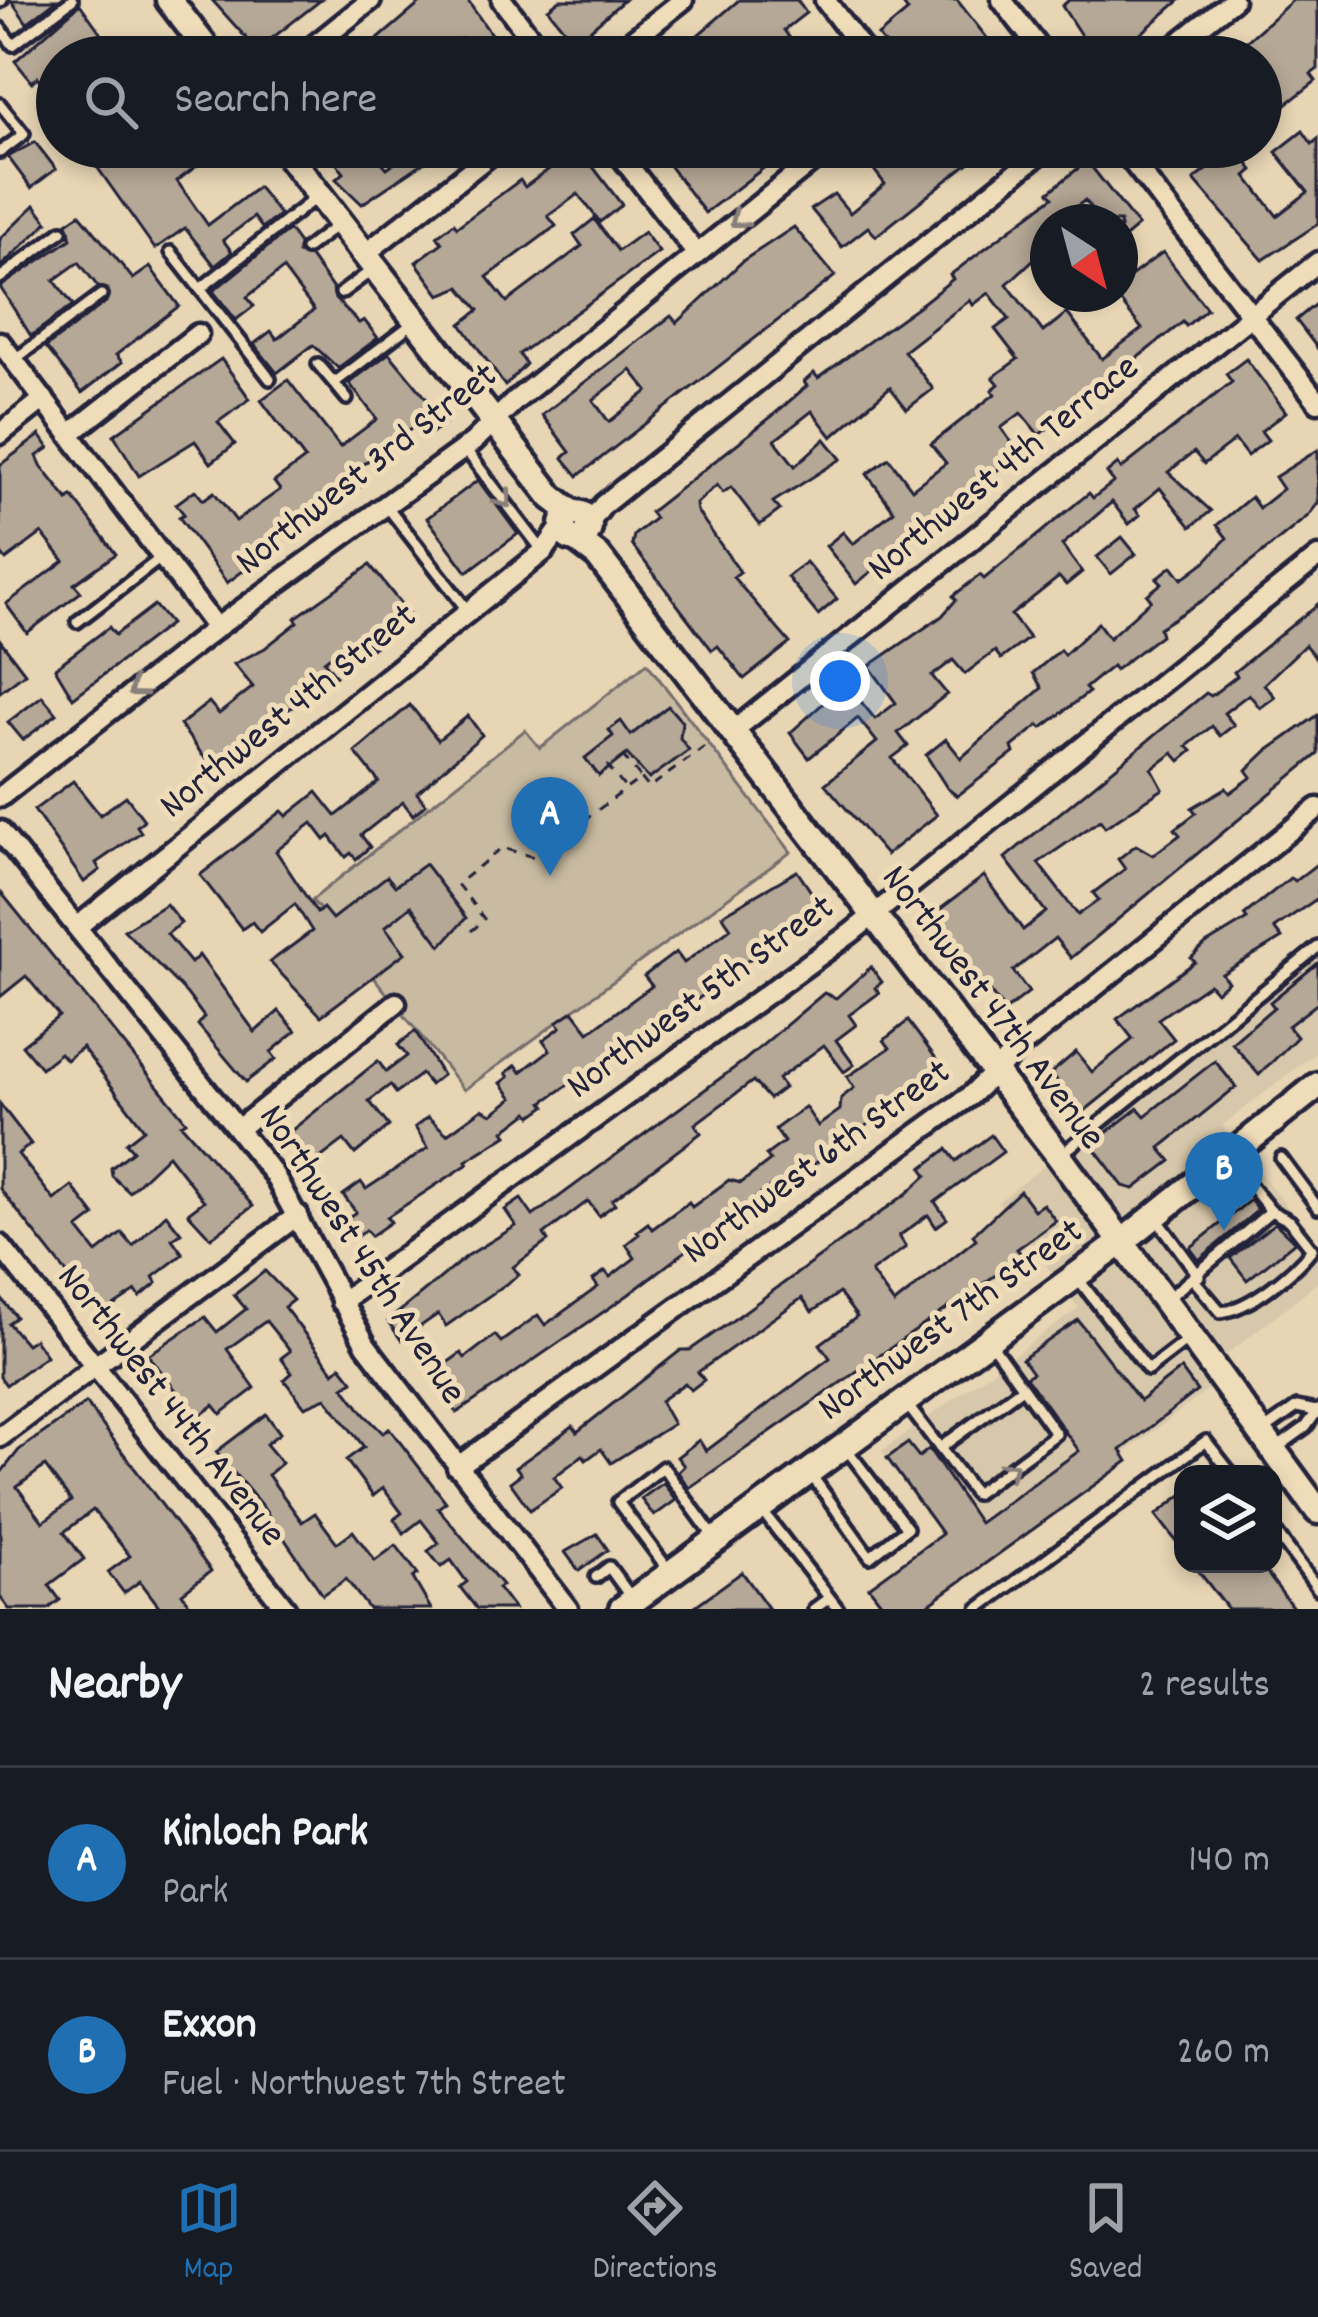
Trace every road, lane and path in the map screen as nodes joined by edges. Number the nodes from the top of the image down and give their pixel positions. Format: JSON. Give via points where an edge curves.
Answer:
{"nodes":[{"id":1,"x":72,"y":0,"type":"edge"},
{"id":2,"x":169,"y":0,"type":"edge"},
{"id":3,"x":371,"y":0,"type":"edge"},
{"id":4,"x":502,"y":0,"type":"edge"},
{"id":5,"x":683,"y":0,"type":"edge"},
{"id":6,"x":825,"y":0,"type":"edge"},
{"id":7,"x":1002,"y":0,"type":"edge"},
{"id":8,"x":1233,"y":0,"type":"edge"},
{"id":9,"x":0,"y":28,"type":"edge"},
{"id":10,"x":197,"y":36,"type":"edge"},
{"id":11,"x":326,"y":36,"type":"edge"},
{"id":12,"x":529,"y":36,"type":"edge"},
{"id":13,"x":637,"y":36,"type":"edge"},
{"id":14,"x":852,"y":36,"type":"edge"},
{"id":15,"x":1030,"y":36,"type":"edge"},
{"id":16,"x":1188,"y":36,"type":"edge"},
{"id":17,"x":0,"y":104,"type":"edge"},
{"id":18,"x":0,"y":152,"type":"edge"},
{"id":19,"x":298,"y":168,"type":"edge"},
{"id":20,"x":476,"y":168,"type":"edge"},
{"id":21,"x":630,"y":168,"type":"edge"},
{"id":22,"x":803,"y":168,"type":"edge"},
{"id":23,"x":1022,"y":168,"type":"edge"},
{"id":24,"x":1137,"y":168,"type":"edge"},
{"id":25,"x":319,"y":195,"type":"junction"},
{"id":26,"x":340,"y":223,"type":"junction"},
{"id":27,"x":62,"y":231,"type":"dead end"},
{"id":28,"x":305,"y":249,"type":"dead end"},
{"id":29,"x":171,"y":252,"type":"dead end"},
{"id":30,"x":696,"y":253,"type":"junction"},
{"id":31,"x":370,"y":261,"type":"junction"},
{"id":32,"x":1318,"y":262,"type":"edge"},
{"id":33,"x":0,"y":278,"type":"edge"},
{"id":34,"x":200,"y":289,"type":"junction"},
{"id":35,"x":340,"y":293,"type":"dead end"},
{"id":36,"x":100,"y":295,"type":"dead end"},
{"id":37,"x":1251,"y":316,"type":"junction"},
{"id":38,"x":416,"y":320,"type":"junction"},
{"id":39,"x":198,"y":334,"type":"dead end"},
{"id":40,"x":0,"y":342,"type":"edge"},
{"id":41,"x":14,"y":360,"type":"junction"},
{"id":42,"x":318,"y":364,"type":"dead end"},
{"id":43,"x":270,"y":379,"type":"dead end"},
{"id":44,"x":334,"y":383,"type":"junction"},
{"id":45,"x":44,"y":399,"type":"junction"},
{"id":46,"x":347,"y":399,"type":"dead end"},
{"id":47,"x":1318,"y":402,"type":"edge"},
{"id":48,"x":494,"y":422,"type":"junction"},
{"id":49,"x":0,"y":434,"type":"edge"},
{"id":50,"x":70,"y":434,"type":"junction"},
{"id":51,"x":465,"y":449,"type":"junction"},
{"id":52,"x":386,"y":505,"type":"junction"},
{"id":53,"x":578,"y":523,"type":"junction"},
{"id":54,"x":544,"y":551,"type":"junction"},
{"id":55,"x":162,"y":557,"type":"junction"},
{"id":56,"x":1318,"y":557,"type":"edge"},
{"id":57,"x":468,"y":611,"type":"junction"},
{"id":58,"x":77,"y":622,"type":"dead end"},
{"id":59,"x":216,"y":628,"type":"junction"},
{"id":60,"x":733,"y":731,"type":"junction"},
{"id":61,"x":710,"y":743,"type":"dead end"},
{"id":62,"x":641,"y":778,"type":"junction"},
{"id":63,"x":626,"y":789,"type":"junction"},
{"id":64,"x":0,"y":797,"type":"edge"},
{"id":65,"x":1318,"y":808,"type":"edge"},
{"id":66,"x":0,"y":831,"type":"edge"},
{"id":67,"x":873,"y":914,"type":"junction"},
{"id":68,"x":77,"y":927,"type":"junction"},
{"id":69,"x":471,"y":931,"type":"dead end"},
{"id":70,"x":1318,"y":947,"type":"edge"},
{"id":71,"x":396,"y":1003,"type":"dead end"},
{"id":72,"x":995,"y":1071,"type":"junction"},
{"id":73,"x":1318,"y":1085,"type":"edge"},
{"id":74,"x":238,"y":1129,"type":"junction"},
{"id":75,"x":1059,"y":1156,"type":"junction"},
{"id":76,"x":1228,"y":1158,"type":"junction"},
{"id":77,"x":1281,"y":1158,"type":"dead end"},
{"id":78,"x":1318,"y":1208,"type":"edge"},
{"id":79,"x":1270,"y":1211,"type":"junction"},
{"id":80,"x":298,"y":1215,"type":"junction"},
{"id":81,"x":1154,"y":1216,"type":"junction"},
{"id":82,"x":1122,"y":1243,"type":"junction"},
{"id":83,"x":0,"y":1245,"type":"edge"},
{"id":84,"x":1076,"y":1276,"type":"junction"},
{"id":85,"x":1197,"y":1278,"type":"junction"},
{"id":86,"x":1164,"y":1301,"type":"junction"},
{"id":87,"x":341,"y":1302,"type":"junction"},
{"id":88,"x":1190,"y":1338,"type":"junction"},
{"id":89,"x":988,"y":1340,"type":"junction"},
{"id":90,"x":93,"y":1363,"type":"junction"},
{"id":91,"x":1022,"y":1388,"type":"junction"},
{"id":92,"x":905,"y":1401,"type":"junction"},
{"id":93,"x":1315,"y":1414,"type":"edge"},
{"id":94,"x":0,"y":1437,"type":"edge"},
{"id":95,"x":1266,"y":1442,"type":"junction"},
{"id":96,"x":844,"y":1446,"type":"junction"},
{"id":97,"x":940,"y":1448,"type":"junction"},
{"id":98,"x":1225,"y":1465,"type":"edge"},
{"id":99,"x":458,"y":1467,"type":"junction"},
{"id":100,"x":808,"y":1472,"type":"junction"},
{"id":101,"x":760,"y":1508,"type":"junction"},
{"id":102,"x":1318,"y":1511,"type":"edge"},
{"id":103,"x":716,"y":1540,"type":"junction"},
{"id":104,"x":1282,"y":1540,"type":"edge"},
{"id":105,"x":671,"y":1573,"type":"junction"},
{"id":106,"x":596,"y":1577,"type":"dead end"},
{"id":107,"x":1318,"y":1589,"type":"edge"},
{"id":108,"x":829,"y":1598,"type":"junction"},
{"id":109,"x":630,"y":1605,"type":"edge"},
{"id":110,"x":286,"y":1609,"type":"edge"},
{"id":111,"x":568,"y":1609,"type":"edge"},
{"id":112,"x":814,"y":1609,"type":"edge"},
{"id":113,"x":838,"y":1609,"type":"edge"},
{"id":114,"x":978,"y":1609,"type":"edge"}],
"edges":[{"from":1,"to":9,"type":"lane","via":[[13,45]]},
{"from":2,"to":10,"type":"street"},
{"from":3,"to":11,"type":"street"},
{"from":4,"to":12,"type":"street"},
{"from":5,"to":13,"type":"street"},
{"from":6,"to":14,"type":"street"},
{"from":7,"to":15,"type":"street"},
{"from":8,"to":16,"type":"street"},
{"from":17,"to":18,"type":"lane","via":[[24,134]]},
{"from":19,"to":25,"type":"street","name":"Northwest 47th Avenue"},
{"from":20,"to":31,"type":"street"},
{"from":21,"to":30,"type":"street"},
{"from":22,"to":30,"type":"street","name":"Northwest 3rd Street","one_way":true},
{"from":23,"to":53,"type":"street","name":"Northwest 4th Street"},
{"from":24,"to":37,"type":"street"},
{"from":25,"to":26,"type":"street","name":"Northwest 47th Avenue"},
{"from":25,"to":34,"type":"lane"},
{"from":26,"to":28,"type":"lane"},
{"from":26,"to":31,"type":"street","name":"Northwest 47th Avenue"},
{"from":27,"to":33,"type":"lane"},
{"from":29,"to":34,"type":"lane"},
{"from":30,"to":48,"type":"street","name":"Northwest 3rd Street"},
{"from":31,"to":35,"type":"lane"},
{"from":31,"to":38,"type":"street","name":"Northwest 47th Avenue"},
{"from":32,"to":37,"type":"street","name":"Northwest 4th Terrace"},
{"from":34,"to":43,"type":"lane"},
{"from":36,"to":41,"type":"lane"},
{"from":37,"to":47,"type":"street"},
{"from":37,"to":60,"type":"street","name":"Northwest 4th Terrace"},
{"from":38,"to":44,"type":"lane"},
{"from":38,"to":48,"type":"street","name":"Northwest 47th Avenue"},
{"from":39,"to":50,"type":"street"},
{"from":40,"to":41,"type":"street"},
{"from":41,"to":45,"type":"street"},
{"from":42,"to":44,"type":"lane"},
{"from":44,"to":46,"type":"lane"},
{"from":45,"to":49,"type":"street"},
{"from":45,"to":50,"type":"street"},
{"from":48,"to":51,"type":"street","name":"Northwest 3rd Street"},
{"from":48,"to":53,"type":"street","name":"Northwest 47th Avenue"},
{"from":50,"to":55,"type":"street"},
{"from":51,"to":52,"type":"street","name":"Northwest 3rd Street"},
{"from":51,"to":54,"type":"lane","one_way":true},
{"from":52,"to":57,"type":"lane"},
{"from":52,"to":59,"type":"street","name":"Northwest 3rd Street"},
{"from":53,"to":54,"type":"street","name":"Northwest 4th Street"},
{"from":53,"to":60,"type":"street","name":"Northwest 47th Avenue"},
{"from":54,"to":57,"type":"street","name":"Northwest 4th Street"},
{"from":55,"to":58,"type":"lane"},
{"from":55,"to":59,"type":"street"},
{"from":56,"to":67,"type":"street","name":"Northwest 5th Street"},
{"from":57,"to":68,"type":"street","name":"Northwest 4th Street"},
{"from":59,"to":64,"type":"street","name":"Northwest 3rd Street","one_way":true},
{"from":60,"to":67,"type":"street","name":"Northwest 47th Avenue"},
{"from":61,"to":62,"type":"path","via":[[649,788]]},
{"from":62,"to":63,"type":"path"},
{"from":62,"to":63,"type":"path","via":[[625,758],[609,768]]},
{"from":63,"to":69,"type":"path","via":[[534,857],[504,847],[457,884],[485,920]]},
{"from":65,"to":72,"type":"street","name":"Northwest 6th Street"},
{"from":66,"to":68,"type":"street","name":"Northwest 45th Avenue"},
{"from":67,"to":72,"type":"street","name":"Northwest 47th Avenue"},
{"from":67,"to":87,"type":"street","name":"Northwest 5th Street"},
{"from":68,"to":74,"type":"street","name":"Northwest 45th Avenue"},
{"from":70,"to":75,"type":"lane"},
{"from":71,"to":74,"type":"street"},
{"from":72,"to":75,"type":"street","name":"Northwest 47th Avenue"},
{"from":72,"to":99,"type":"street","name":"Northwest 6th Street"},
{"from":73,"to":76,"type":"street","name":"Northwest 7th Street"},
{"from":74,"to":80,"type":"street","name":"Northwest 45th Avenue"},
{"from":75,"to":82,"type":"street","name":"Northwest 47th Avenue"},
{"from":76,"to":79,"type":"lane"},
{"from":76,"to":81,"type":"street","name":"Northwest 7th Street"},
{"from":77,"to":78,"type":"lane"},
{"from":79,"to":85,"type":"lane"},
{"from":79,"to":85,"type":"lane","via":[[1290,1221],[1312,1249],[1300,1264],[1220,1312]]},
{"from":80,"to":87,"type":"street","name":"Northwest 45th Avenue"},
{"from":80,"to":90,"type":"street"},
{"from":81,"to":82,"type":"street","name":"Northwest 7th Street"},
{"from":81,"to":85,"type":"lane"},
{"from":82,"to":84,"type":"street","name":"Northwest 7th Street"},
{"from":82,"to":86,"type":"street","name":"Northwest 47th Avenue"},
{"from":83,"to":90,"type":"street","name":"Northwest 44th Avenue"},
{"from":84,"to":88,"type":"lane","via":[[1148,1370]]},
{"from":84,"to":89,"type":"street","name":"Northwest 7th Street"},
{"from":85,"to":86,"type":"lane"},
{"from":86,"to":88,"type":"street","name":"Northwest 47th Avenue"},
{"from":87,"to":99,"type":"street","name":"Northwest 45th Avenue"},
{"from":88,"to":95,"type":"street","name":"Northwest 47th Avenue"},
{"from":89,"to":91,"type":"lane"},
{"from":89,"to":92,"type":"street","name":"Northwest 7th Street"},
{"from":90,"to":94,"type":"street"},
{"from":90,"to":110,"type":"street","name":"Northwest 44th Avenue"},
{"from":91,"to":97,"type":"lane"},
{"from":97,"to":91,"type":"lane","one_way":true,"via":[[975,1494],[1056,1434]]},
{"from":92,"to":96,"type":"street","name":"Northwest 7th Street"},
{"from":92,"to":97,"type":"lane"},
{"from":93,"to":95,"type":"lane"},
{"from":93,"to":95,"type":"lane","via":[[1298,1408]]},
{"from":95,"to":102,"type":"street","name":"Northwest 47th Avenue"},
{"from":96,"to":100,"type":"street","name":"Northwest 7th Street"},
{"from":96,"to":100,"type":"lane","via":[[907,1528],[870,1557]]},
{"from":98,"to":114,"type":"lane","via":[[1206,1441]]},
{"from":99,"to":111,"type":"street","name":"Northwest 45th Avenue"},
{"from":100,"to":101,"type":"street","name":"Northwest 7th Street"},
{"from":101,"to":103,"type":"street","name":"Northwest 7th Street"},
{"from":101,"to":108,"type":"lane"},
{"from":103,"to":105,"type":"street","name":"Northwest 7th Street"},
{"from":103,"to":105,"type":"lane","via":[[663,1467],[619,1502]]},
{"from":104,"to":107,"type":"lane"},
{"from":105,"to":109,"type":"street","name":"Northwest 7th Street"},
{"from":106,"to":109,"type":"lane","via":[[609,1567]]},
{"from":108,"to":112,"type":"lane"},
{"from":108,"to":113,"type":"lane"}]}
